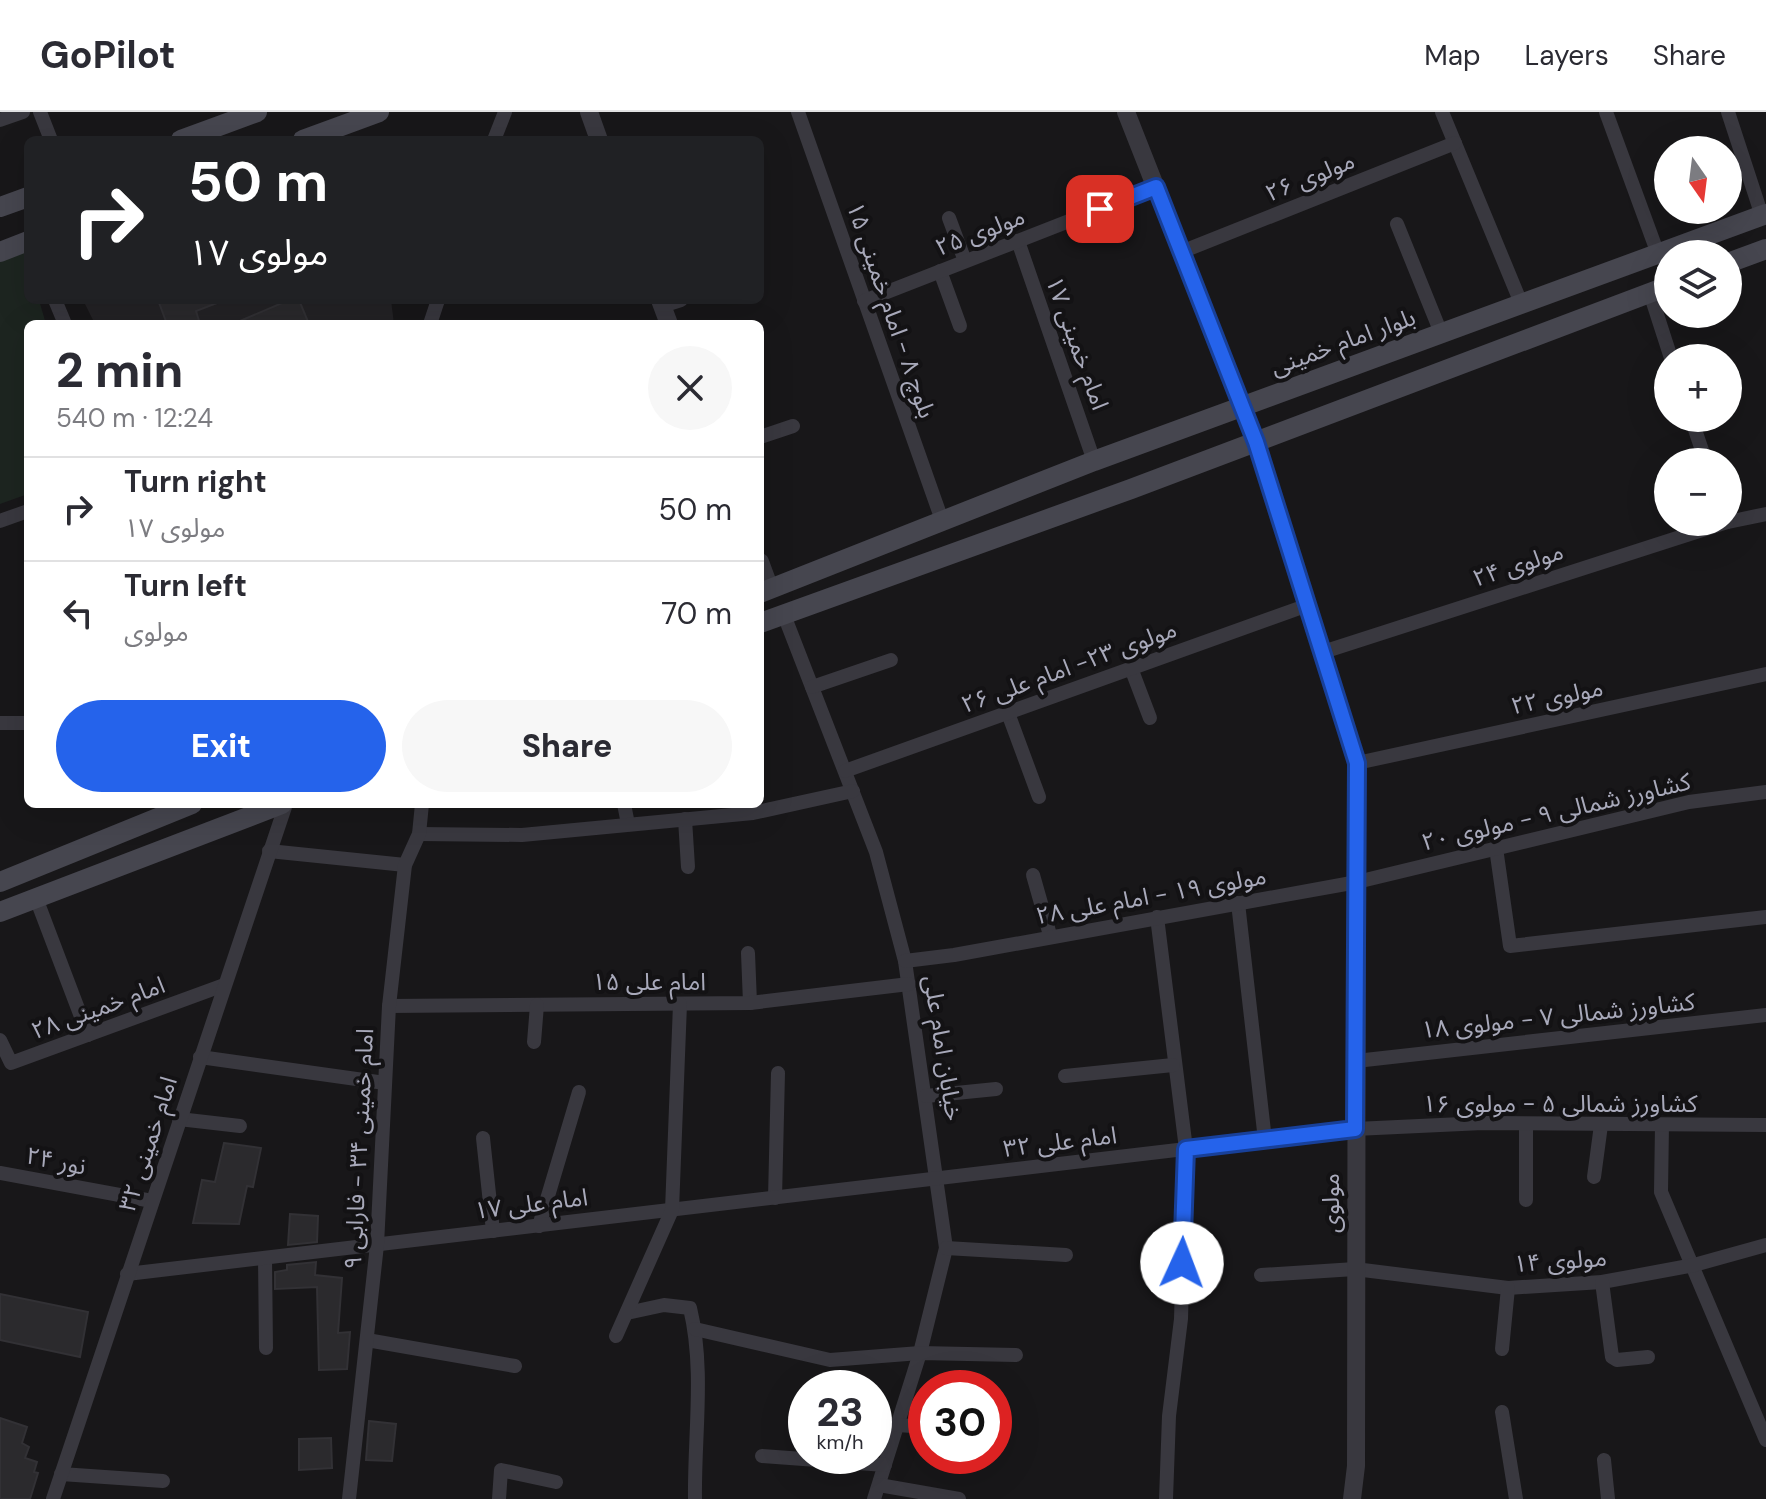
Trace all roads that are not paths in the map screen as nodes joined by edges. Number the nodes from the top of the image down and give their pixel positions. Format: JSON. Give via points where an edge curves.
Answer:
{"nodes":[{"id":1,"x":23,"y":112,"type":"edge"},
{"id":2,"x":40,"y":112,"type":"edge"},
{"id":3,"x":257,"y":112,"type":"edge"},
{"id":4,"x":379,"y":112,"type":"edge"},
{"id":5,"x":505,"y":112,"type":"edge"},
{"id":6,"x":589,"y":112,"type":"edge"},
{"id":7,"x":798,"y":112,"type":"edge"},
{"id":8,"x":1126,"y":112,"type":"edge"},
{"id":9,"x":1442,"y":112,"type":"edge"},
{"id":10,"x":1606,"y":112,"type":"edge"},
{"id":11,"x":1728,"y":112,"type":"edge"},
{"id":12,"x":0,"y":120,"type":"edge"},
{"id":13,"x":49,"y":136,"type":"edge"},
{"id":14,"x":192,"y":136,"type":"edge"},
{"id":15,"x":314,"y":136,"type":"edge"},
{"id":16,"x":496,"y":136,"type":"edge"},
{"id":17,"x":598,"y":136,"type":"edge"},
{"id":18,"x":1455,"y":143,"type":"junction"},
{"id":19,"x":1156,"y":187,"type":"junction"},
{"id":20,"x":24,"y":198,"type":"edge"},
{"id":21,"x":0,"y":207,"type":"edge"},
{"id":22,"x":1764,"y":215,"type":"edge"},
{"id":23,"x":949,"y":218,"type":"dead end"},
{"id":24,"x":1397,"y":224,"type":"dead end"},
{"id":25,"x":1696,"y":240,"type":"edge"},
{"id":26,"x":1018,"y":241,"type":"junction"},
{"id":27,"x":24,"y":243,"type":"edge"},
{"id":28,"x":1654,"y":243,"type":"edge"},
{"id":29,"x":1766,"y":249,"type":"edge"},
{"id":30,"x":0,"y":252,"type":"edge"},
{"id":31,"x":1181,"y":252,"type":"junction"},
{"id":32,"x":1654,"y":255,"type":"edge"},
{"id":33,"x":1742,"y":258,"type":"edge"},
{"id":34,"x":965,"y":261,"type":"junction"},
{"id":35,"x":940,"y":271,"type":"junction"},
{"id":36,"x":1654,"y":291,"type":"edge"},
{"id":37,"x":864,"y":301,"type":"junction"},
{"id":38,"x":1521,"y":303,"type":"junction"},
{"id":39,"x":960,"y":326,"type":"dead end"},
{"id":40,"x":1441,"y":333,"type":"junction"},
{"id":41,"x":1241,"y":406,"type":"junction"},
{"id":42,"x":793,"y":426,"type":"dead end"},
{"id":43,"x":764,"y":436,"type":"edge"},
{"id":44,"x":1256,"y":442,"type":"junction"},
{"id":45,"x":1094,"y":461,"type":"junction"},
{"id":46,"x":24,"y":512,"type":"edge"},
{"id":47,"x":1766,"y":514,"type":"edge"},
{"id":48,"x":1742,"y":519,"type":"edge"},
{"id":49,"x":0,"y":521,"type":"edge"},
{"id":50,"x":943,"y":523,"type":"junction"},
{"id":51,"x":1683,"y":536,"type":"edge"},
{"id":52,"x":765,"y":591,"type":"edge"},
{"id":53,"x":1308,"y":605,"type":"junction"},
{"id":54,"x":784,"y":615,"type":"junction"},
{"id":55,"x":764,"y":622,"type":"edge"},
{"id":56,"x":1323,"y":652,"type":"junction"},
{"id":57,"x":891,"y":660,"type":"dead end"},
{"id":58,"x":1131,"y":668,"type":"junction"},
{"id":59,"x":1766,"y":674,"type":"edge"},
{"id":60,"x":812,"y":687,"type":"junction"},
{"id":61,"x":1008,"y":713,"type":"junction"},
{"id":62,"x":1150,"y":718,"type":"dead end"},
{"id":63,"x":0,"y":723,"type":"edge"},
{"id":64,"x":24,"y":723,"type":"edge"},
{"id":65,"x":1357,"y":763,"type":"junction"},
{"id":66,"x":845,"y":771,"type":"junction"},
{"id":67,"x":853,"y":791,"type":"junction"},
{"id":68,"x":1766,"y":792,"type":"edge"},
{"id":69,"x":1039,"y":797,"type":"dead end"},
{"id":70,"x":182,"y":808,"type":"edge"},
{"id":71,"x":273,"y":808,"type":"edge"},
{"id":72,"x":283,"y":808,"type":"edge"},
{"id":73,"x":422,"y":808,"type":"edge"},
{"id":74,"x":625,"y":808,"type":"edge"},
{"id":75,"x":685,"y":819,"type":"junction"},
{"id":76,"x":628,"y":824,"type":"junction"},
{"id":77,"x":419,"y":834,"type":"junction"},
{"id":78,"x":1496,"y":848,"type":"junction"},
{"id":79,"x":269,"y":851,"type":"junction"},
{"id":80,"x":405,"y":865,"type":"junction"},
{"id":81,"x":688,"y":867,"type":"dead end"},
{"id":82,"x":1033,"y":875,"type":"dead end"},
{"id":83,"x":0,"y":882,"type":"edge"},
{"id":84,"x":1357,"y":882,"type":"junction"},
{"id":85,"x":36,"y":898,"type":"junction"},
{"id":86,"x":1238,"y":903,"type":"junction"},
{"id":87,"x":0,"y":912,"type":"edge"},
{"id":88,"x":1157,"y":917,"type":"junction"},
{"id":89,"x":1766,"y":917,"type":"edge"},
{"id":90,"x":1050,"y":935,"type":"junction"},
{"id":91,"x":748,"y":953,"type":"dead end"},
{"id":92,"x":905,"y":961,"type":"junction"},
{"id":93,"x":909,"y":984,"type":"junction"},
{"id":94,"x":224,"y":985,"type":"junction"},
{"id":95,"x":750,"y":1003,"type":"junction"},
{"id":96,"x":680,"y":1004,"type":"junction"},
{"id":97,"x":537,"y":1005,"type":"junction"},
{"id":98,"x":389,"y":1006,"type":"junction"},
{"id":99,"x":1766,"y":1015,"type":"edge"},
{"id":100,"x":88,"y":1035,"type":"junction"},
{"id":101,"x":0,"y":1040,"type":"edge"},
{"id":102,"x":534,"y":1042,"type":"dead end"},
{"id":103,"x":200,"y":1057,"type":"junction"},
{"id":104,"x":1356,"y":1061,"type":"junction"},
{"id":105,"x":1173,"y":1065,"type":"junction"},
{"id":106,"x":778,"y":1073,"type":"dead end"},
{"id":107,"x":1065,"y":1076,"type":"dead end"},
{"id":108,"x":385,"y":1083,"type":"junction"},
{"id":109,"x":996,"y":1089,"type":"dead end"},
{"id":110,"x":579,"y":1092,"type":"dead end"},
{"id":111,"x":926,"y":1096,"type":"junction"},
{"id":112,"x":179,"y":1119,"type":"junction"},
{"id":113,"x":1526,"y":1124,"type":"junction"},
{"id":114,"x":1601,"y":1125,"type":"junction"},
{"id":115,"x":1662,"y":1125,"type":"junction"},
{"id":116,"x":1766,"y":1125,"type":"edge"},
{"id":117,"x":240,"y":1126,"type":"dead end"},
{"id":118,"x":1355,"y":1129,"type":"junction"},
{"id":119,"x":483,"y":1138,"type":"dead end"},
{"id":120,"x":1265,"y":1140,"type":"junction"},
{"id":121,"x":1186,"y":1149,"type":"junction"},
{"id":122,"x":0,"y":1173,"type":"edge"},
{"id":123,"x":1594,"y":1177,"type":"dead end"},
{"id":124,"x":939,"y":1179,"type":"junction"},
{"id":125,"x":775,"y":1198,"type":"junction"},
{"id":126,"x":1526,"y":1200,"type":"dead end"},
{"id":127,"x":152,"y":1201,"type":"junction"},
{"id":128,"x":672,"y":1210,"type":"junction"},
{"id":129,"x":539,"y":1226,"type":"junction"},
{"id":130,"x":493,"y":1231,"type":"junction"},
{"id":131,"x":377,"y":1245,"type":"junction"},
{"id":132,"x":1766,"y":1245,"type":"edge"},
{"id":133,"x":946,"y":1248,"type":"junction"},
{"id":134,"x":1066,"y":1255,"type":"dead end"},
{"id":135,"x":265,"y":1258,"type":"junction"},
{"id":136,"x":1694,"y":1265,"type":"junction"},
{"id":137,"x":1355,"y":1269,"type":"junction"},
{"id":138,"x":127,"y":1274,"type":"junction"},
{"id":139,"x":1261,"y":1275,"type":"dead end"},
{"id":140,"x":1602,"y":1282,"type":"junction"},
{"id":141,"x":1508,"y":1288,"type":"junction"},
{"id":142,"x":627,"y":1313,"type":"junction"},
{"id":143,"x":695,"y":1329,"type":"junction"},
{"id":144,"x":616,"y":1336,"type":"dead end"},
{"id":145,"x":367,"y":1340,"type":"junction"},
{"id":146,"x":266,"y":1348,"type":"dead end"},
{"id":147,"x":1502,"y":1349,"type":"dead end"},
{"id":148,"x":920,"y":1353,"type":"junction"},
{"id":149,"x":1016,"y":1355,"type":"dead end"},
{"id":150,"x":1648,"y":1357,"type":"dead end"},
{"id":151,"x":515,"y":1366,"type":"dead end"},
{"id":152,"x":1502,"y":1412,"type":"dead end"},
{"id":153,"x":898,"y":1425,"type":"junction"},
{"id":154,"x":908,"y":1426,"type":"edge"},
{"id":155,"x":1766,"y":1440,"type":"edge"},
{"id":156,"x":892,"y":1443,"type":"edge"},
{"id":157,"x":762,"y":1456,"type":"dead end"},
{"id":158,"x":788,"y":1458,"type":"edge"},
{"id":159,"x":1604,"y":1460,"type":"dead end"},
{"id":160,"x":61,"y":1474,"type":"junction"},
{"id":161,"x":163,"y":1481,"type":"dead end"},
{"id":162,"x":556,"y":1482,"type":"dead end"},
{"id":163,"x":876,"y":1492,"type":"edge"},
{"id":164,"x":53,"y":1499,"type":"edge"},
{"id":165,"x":349,"y":1499,"type":"edge"},
{"id":166,"x":499,"y":1499,"type":"edge"},
{"id":167,"x":695,"y":1499,"type":"edge"},
{"id":168,"x":959,"y":1499,"type":"edge"},
{"id":169,"x":1166,"y":1499,"type":"edge"},
{"id":170,"x":1352,"y":1499,"type":"edge"},
{"id":171,"x":1516,"y":1499,"type":"edge"},
{"id":172,"x":1608,"y":1499,"type":"edge"}],
"edges":[{"from":1,"to":12,"type":"street"},
{"from":2,"to":13,"type":"street"},
{"from":3,"to":14,"type":"main road"},
{"from":4,"to":15,"type":"main road"},
{"from":5,"to":16,"type":"street"},
{"from":6,"to":17,"type":"street"},
{"from":7,"to":37,"type":"street","name":"بلوچ ۸ - امام خمینی ۱۵"},
{"from":8,"to":19,"type":"street","name":"مولوی"},
{"from":9,"to":18,"type":"street"},
{"from":10,"to":28,"type":"street"},
{"from":11,"to":22,"type":"street"},
{"from":18,"to":31,"type":"street","name":"مولوی ۲۶"},
{"from":18,"to":38,"type":"street"},
{"from":19,"to":26,"type":"street","name":"مولوی ۲۵"},
{"from":19,"to":31,"type":"street","name":"مولوی"},
{"from":20,"to":21,"type":"main road"},
{"from":22,"to":25,"type":"main road","name":"بلوار امام خمینی"},
{"from":23,"to":34,"type":"street"},
{"from":24,"to":40,"type":"street"},
{"from":26,"to":34,"type":"street","name":"مولوی ۲۵"},
{"from":26,"to":45,"type":"street","name":"امام خمینی ۱۷"},
{"from":27,"to":30,"type":"main road"},
{"from":29,"to":33,"type":"main road"},
{"from":31,"to":41,"type":"street","name":"مولوی"},
{"from":32,"to":38,"type":"main road","name":"بلوار امام خمینی"},
{"from":34,"to":35,"type":"street","name":"مولوی ۲۵"},
{"from":35,"to":37,"type":"street","name":"مولوی ۲۵"},
{"from":35,"to":39,"type":"street"},
{"from":36,"to":44,"type":"main road"},
{"from":37,"to":50,"type":"street","name":"بلوچ ۸ - امام خمینی ۱۵"},
{"from":38,"to":40,"type":"main road","name":"بلوار امام خمینی"},
{"from":40,"to":41,"type":"main road","name":"بلوار امام خمینی"},
{"from":41,"to":44,"type":"street","name":"مولوی"},
{"from":41,"to":45,"type":"main road","name":"بلوار امام خمینی"},
{"from":42,"to":43,"type":"street"},
{"from":44,"to":53,"type":"street","name":"مولوی"},
{"from":44,"to":54,"type":"main road"},
{"from":45,"to":50,"type":"main road","name":"بلوار امام خمینی"},
{"from":46,"to":49,"type":"street"},
{"from":47,"to":48,"type":"street","name":"مولوی ۲۴"},
{"from":50,"to":52,"type":"main road","name":"بلوار امام خمینی"},
{"from":51,"to":56,"type":"street","name":"مولوی ۲۴"},
{"from":52,"to":54,"type":"main road"},
{"from":53,"to":56,"type":"street","name":"مولوی"},
{"from":53,"to":58,"type":"street","name":"مولوی ۲۳- امام علی ۲۶"},
{"from":54,"to":55,"type":"main road"},
{"from":54,"to":60,"type":"street","name":"خیابان امام علی"},
{"from":56,"to":65,"type":"street","name":"مولوی"},
{"from":57,"to":60,"type":"street"},
{"from":58,"to":61,"type":"street","name":"مولوی ۲۳- امام علی ۲۶"},
{"from":58,"to":62,"type":"street"},
{"from":59,"to":65,"type":"street","name":"مولوی ۲۲"},
{"from":60,"to":66,"type":"street","name":"خیابان امام علی"},
{"from":61,"to":66,"type":"street","name":"مولوی ۲۳- امام علی ۲۶"},
{"from":61,"to":69,"type":"street"},
{"from":63,"to":64,"type":"street"},
{"from":65,"to":84,"type":"street","name":"مولوی"},
{"from":66,"to":67,"type":"street","name":"خیابان امام علی"},
{"from":67,"to":75,"type":"street","via":[[753,813]]},
{"from":67,"to":92,"type":"street","name":"خیابان امام علی","via":[[876,852]]},
{"from":68,"to":78,"type":"street","name":"کشاورز شمالی ۹ - مولوی ۲۰","via":[[1689,802]]},
{"from":70,"to":83,"type":"main road"},
{"from":71,"to":85,"type":"main road"},
{"from":72,"to":79,"type":"street","name":"امام خمینی ۳۲"},
{"from":73,"to":77,"type":"street","name":"امام خمینی ۳۴ - فارابی ۹"},
{"from":74,"to":76,"type":"street"},
{"from":75,"to":76,"type":"street"},
{"from":75,"to":81,"type":"street"},
{"from":76,"to":77,"type":"street","via":[[522,835]]},
{"from":77,"to":80,"type":"street","name":"امام خمینی ۳۴ - فارابی ۹"},
{"from":78,"to":84,"type":"street","name":"کشاورز شمالی ۹ - مولوی ۲۰"},
{"from":78,"to":89,"type":"street","via":[[1510,946]]},
{"from":79,"to":80,"type":"street"},
{"from":79,"to":94,"type":"street","name":"امام خمینی ۳۲"},
{"from":80,"to":98,"type":"street","name":"امام خمینی ۳۴ - فارابی ۹"},
{"from":82,"to":90,"type":"street"},
{"from":84,"to":86,"type":"street","name":"مولوی ۱۹ - امام علی ۲۸"},
{"from":84,"to":104,"type":"street","name":"مولوی"},
{"from":85,"to":87,"type":"main road"},
{"from":85,"to":100,"type":"street"},
{"from":86,"to":88,"type":"street","name":"مولوی ۱۹ - امام علی ۲۸"},
{"from":86,"to":120,"type":"street"},
{"from":88,"to":90,"type":"street","name":"مولوی ۱۹ - امام علی ۲۸"},
{"from":88,"to":105,"type":"street"},
{"from":90,"to":92,"type":"street","name":"مولوی ۱۹ - امام علی ۲۸"},
{"from":91,"to":95,"type":"street"},
{"from":92,"to":93,"type":"street","name":"خیابان امام علی"},
{"from":93,"to":95,"type":"street","name":"امام علی ۱۵"},
{"from":93,"to":111,"type":"street","name":"خیابان امام علی"},
{"from":94,"to":100,"type":"street","name":"امام خمینی ۲۸"},
{"from":94,"to":103,"type":"street","name":"امام خمینی ۳۲"},
{"from":95,"to":96,"type":"street","name":"امام علی ۱۵"},
{"from":96,"to":97,"type":"street","name":"امام علی ۱۵"},
{"from":96,"to":128,"type":"street"},
{"from":97,"to":98,"type":"street","name":"امام علی ۱۵"},
{"from":97,"to":102,"type":"street"},
{"from":98,"to":108,"type":"street","name":"امام خمینی ۳۴ - فارابی ۹"},
{"from":99,"to":104,"type":"street","name":"کشاورز شمالی ۷ - مولوی ۱۸"},
{"from":100,"to":101,"type":"street","name":"امام خمینی ۲۸","via":[[11,1063]]},
{"from":103,"to":108,"type":"street"},
{"from":103,"to":112,"type":"street","name":"امام خمینی ۳۲"},
{"from":104,"to":118,"type":"street","name":"مولوی"},
{"from":105,"to":107,"type":"street"},
{"from":105,"to":121,"type":"street"},
{"from":106,"to":125,"type":"street"},
{"from":108,"to":131,"type":"street","name":"امام خمینی ۳۴ - فارابی ۹"},
{"from":109,"to":111,"type":"street"},
{"from":110,"to":129,"type":"street"},
{"from":111,"to":124,"type":"street","name":"خیابان امام علی"},
{"from":112,"to":117,"type":"street"},
{"from":112,"to":127,"type":"street","name":"امام خمینی ۳۲"},
{"from":113,"to":114,"type":"street","name":"کشاورز شمالی ۵ - مولوی ۱۶"},
{"from":113,"to":118,"type":"street","name":"کشاورز شمالی ۵ - مولوی ۱۶"},
{"from":113,"to":126,"type":"street"},
{"from":114,"to":115,"type":"street","name":"کشاورز شمالی ۵ - مولوی ۱۶"},
{"from":114,"to":123,"type":"street"},
{"from":115,"to":116,"type":"street","name":"کشاورز شمالی ۵ - مولوی ۱۶"},
{"from":115,"to":136,"type":"street","via":[[1661,1192]]},
{"from":118,"to":120,"type":"street","name":"کشاورز شمالی ۵ - مولوی ۱۶"},
{"from":118,"to":137,"type":"street","name":"مولوی"},
{"from":119,"to":130,"type":"street"},
{"from":120,"to":121,"type":"street","name":"امام علی ۳۲"},
{"from":121,"to":124,"type":"street","name":"امام علی ۳۲"},
{"from":121,"to":169,"type":"street","via":[[1181,1319]]},
{"from":122,"to":127,"type":"street","name":"نور ۲۴"},
{"from":124,"to":125,"type":"street","name":"امام علی ۱۷"},
{"from":124,"to":133,"type":"street","name":"خیابان امام علی"},
{"from":125,"to":128,"type":"street","name":"امام علی ۱۷"},
{"from":127,"to":138,"type":"street","name":"امام خمینی ۳۲"},
{"from":128,"to":129,"type":"street","name":"امام علی ۱۷"},
{"from":128,"to":142,"type":"street"},
{"from":129,"to":130,"type":"street","name":"امام علی ۱۷"},
{"from":130,"to":131,"type":"street","name":"امام علی ۱۷"},
{"from":131,"to":135,"type":"street","name":"امام علی ۱۷"},
{"from":131,"to":145,"type":"street","name":"امام خمینی ۳۴ - فارابی ۹"},
{"from":132,"to":136,"type":"street","name":"مولوی ۱۴"},
{"from":133,"to":134,"type":"street"},
{"from":133,"to":148,"type":"street","name":"خیابان امام علی"},
{"from":135,"to":138,"type":"street","name":"امام علی ۱۷"},
{"from":135,"to":146,"type":"street"},
{"from":136,"to":140,"type":"street","name":"مولوی ۱۴"},
{"from":136,"to":155,"type":"street"},
{"from":137,"to":139,"type":"street","name":"مولوی ۱۴"},
{"from":137,"to":141,"type":"street","name":"مولوی ۱۴"},
{"from":137,"to":170,"type":"street","name":"مولوی"},
{"from":138,"to":160,"type":"street","name":"امام خمینی ۳۲"},
{"from":140,"to":141,"type":"street","name":"مولوی ۱۴"},
{"from":140,"to":150,"type":"street","via":[[1612,1357]]},
{"from":141,"to":147,"type":"street"},
{"from":142,"to":143,"type":"street","via":[[664,1305],[690,1308]]},
{"from":142,"to":144,"type":"street"},
{"from":143,"to":148,"type":"street","via":[[830,1360]]},
{"from":143,"to":167,"type":"street"},
{"from":145,"to":151,"type":"street"},
{"from":145,"to":165,"type":"street","name":"امام خمینی ۳۴ - فارابی ۹"},
{"from":148,"to":149,"type":"street"},
{"from":148,"to":153,"type":"street","name":"خیابان امام علی"},
{"from":152,"to":171,"type":"street"},
{"from":153,"to":154,"type":"street"},
{"from":153,"to":156,"type":"street","name":"خیابان امام علی"},
{"from":157,"to":158,"type":"street"},
{"from":159,"to":172,"type":"street"},
{"from":160,"to":161,"type":"street"},
{"from":160,"to":164,"type":"street","name":"امام خمینی ۳۲"},
{"from":162,"to":166,"type":"street","via":[[501,1470]]},
{"from":163,"to":168,"type":"street"}]}
